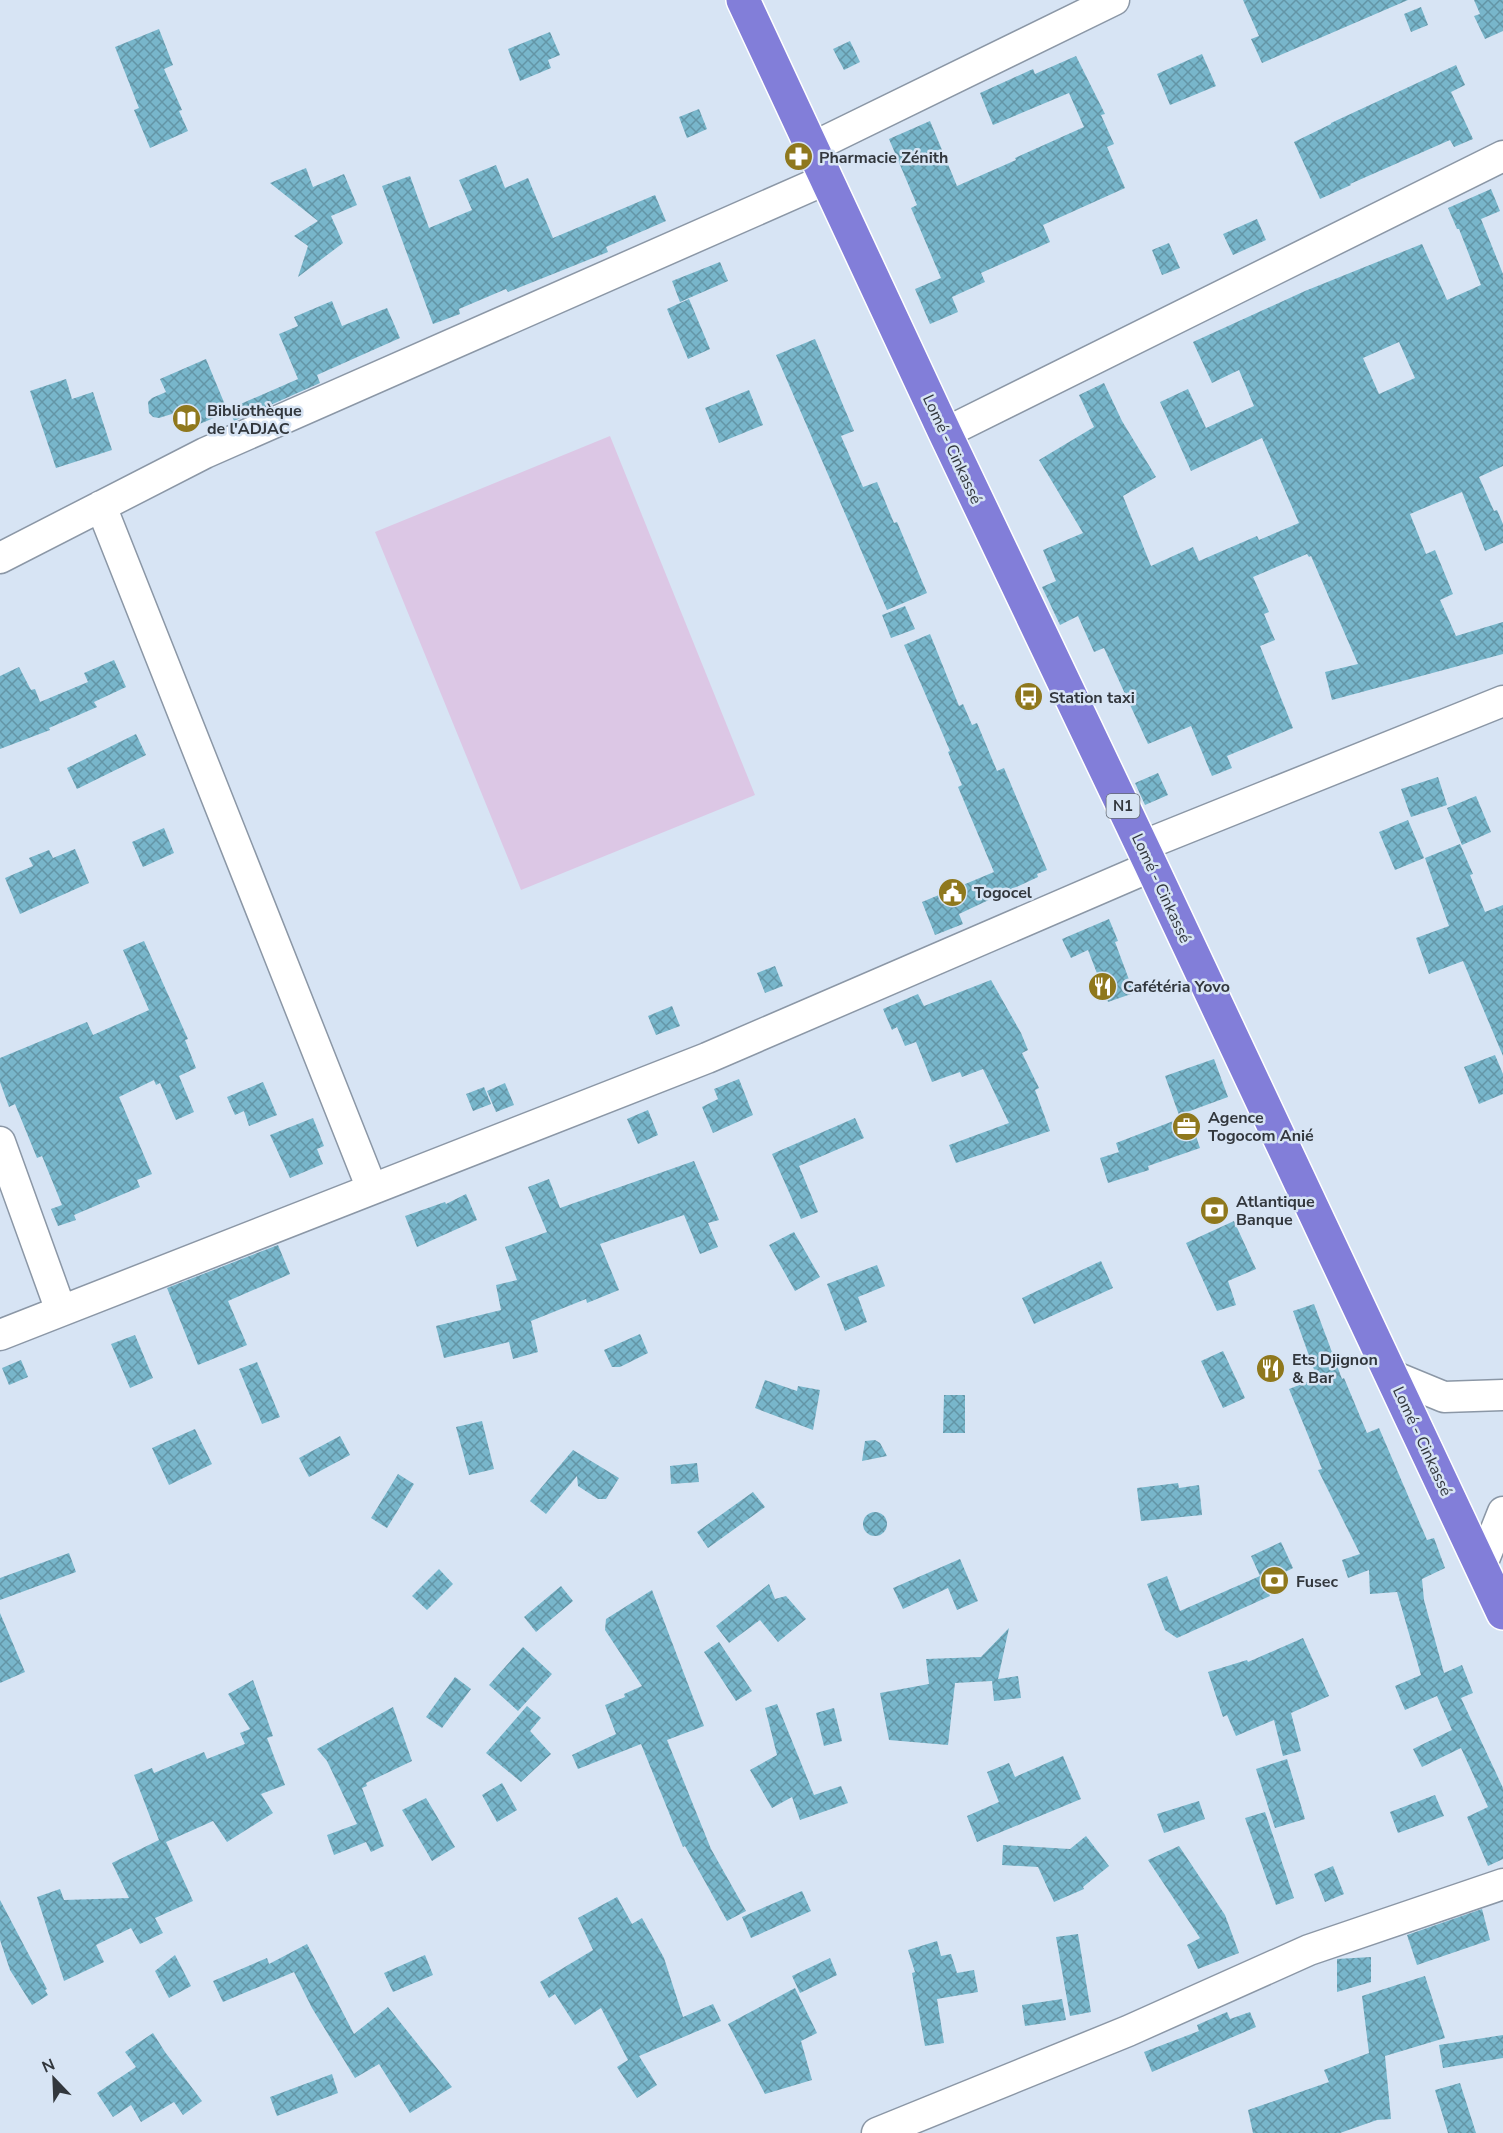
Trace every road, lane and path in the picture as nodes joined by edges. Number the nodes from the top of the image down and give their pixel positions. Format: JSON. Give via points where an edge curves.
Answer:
{"nodes":[{"id":1,"x":743,"y":0,"type":"edge"},
{"id":2,"x":1114,"y":0,"type":"edge"},
{"id":3,"x":813,"y":147,"type":"junction"},
{"id":4,"x":1503,"y":156,"type":"edge"},
{"id":5,"x":827,"y":178,"type":"junction"},
{"id":6,"x":945,"y":433,"type":"junction"},
{"id":7,"x":101,"y":506,"type":"junction"},
{"id":8,"x":0,"y":558,"type":"edge"},
{"id":9,"x":1503,"y":700,"type":"edge"},
{"id":10,"x":1147,"y":856,"type":"junction"},
{"id":11,"x":2,"y":1150,"type":"edge"},
{"id":12,"x":372,"y":1189,"type":"junction"},
{"id":13,"x":61,"y":1311,"type":"junction"},
{"id":14,"x":0,"y":1335,"type":"edge"},
{"id":15,"x":1393,"y":1376,"type":"junction"},
{"id":16,"x":1502,"y":1398,"type":"edge"},
{"id":17,"x":1503,"y":1512,"type":"edge"},
{"id":18,"x":1492,"y":1561,"type":"edge"},
{"id":19,"x":1503,"y":1613,"type":"edge"},
{"id":20,"x":1503,"y":1884,"type":"edge"},
{"id":21,"x":877,"y":2133,"type":"edge"}],
"edges":[{"from":1,"to":3,"type":"highway","name":"Lomé - Cinkassé","number":"N1"},
{"from":2,"to":3,"type":"street"},
{"from":3,"to":5,"type":"highway","name":"Lomé - Cinkassé","number":"N1"},
{"from":4,"to":6,"type":"street"},
{"from":5,"to":6,"type":"highway","name":"Lomé - Cinkassé","number":"N1"},
{"from":5,"to":7,"type":"street","via":[[205,453]]},
{"from":6,"to":10,"type":"highway","name":"Lomé - Cinkassé","number":"N1"},
{"from":7,"to":8,"type":"street"},
{"from":7,"to":12,"type":"street"},
{"from":9,"to":10,"type":"street"},
{"from":10,"to":12,"type":"street","via":[[707,1058]]},
{"from":10,"to":15,"type":"highway","name":"Lomé - Cinkassé","number":"N1"},
{"from":11,"to":13,"type":"street"},
{"from":12,"to":13,"type":"street"},
{"from":13,"to":14,"type":"street"},
{"from":15,"to":16,"type":"street","via":[[1444,1397]]},
{"from":15,"to":18,"type":"highway","name":"Lomé - Cinkassé","number":"N1"},
{"from":17,"to":18,"type":"street"},
{"from":18,"to":19,"type":"highway","name":"Lomé - Cinkassé","number":"N1"},
{"from":20,"to":21,"type":"street","via":[[1309,1950],[1128,2031]]}]}
